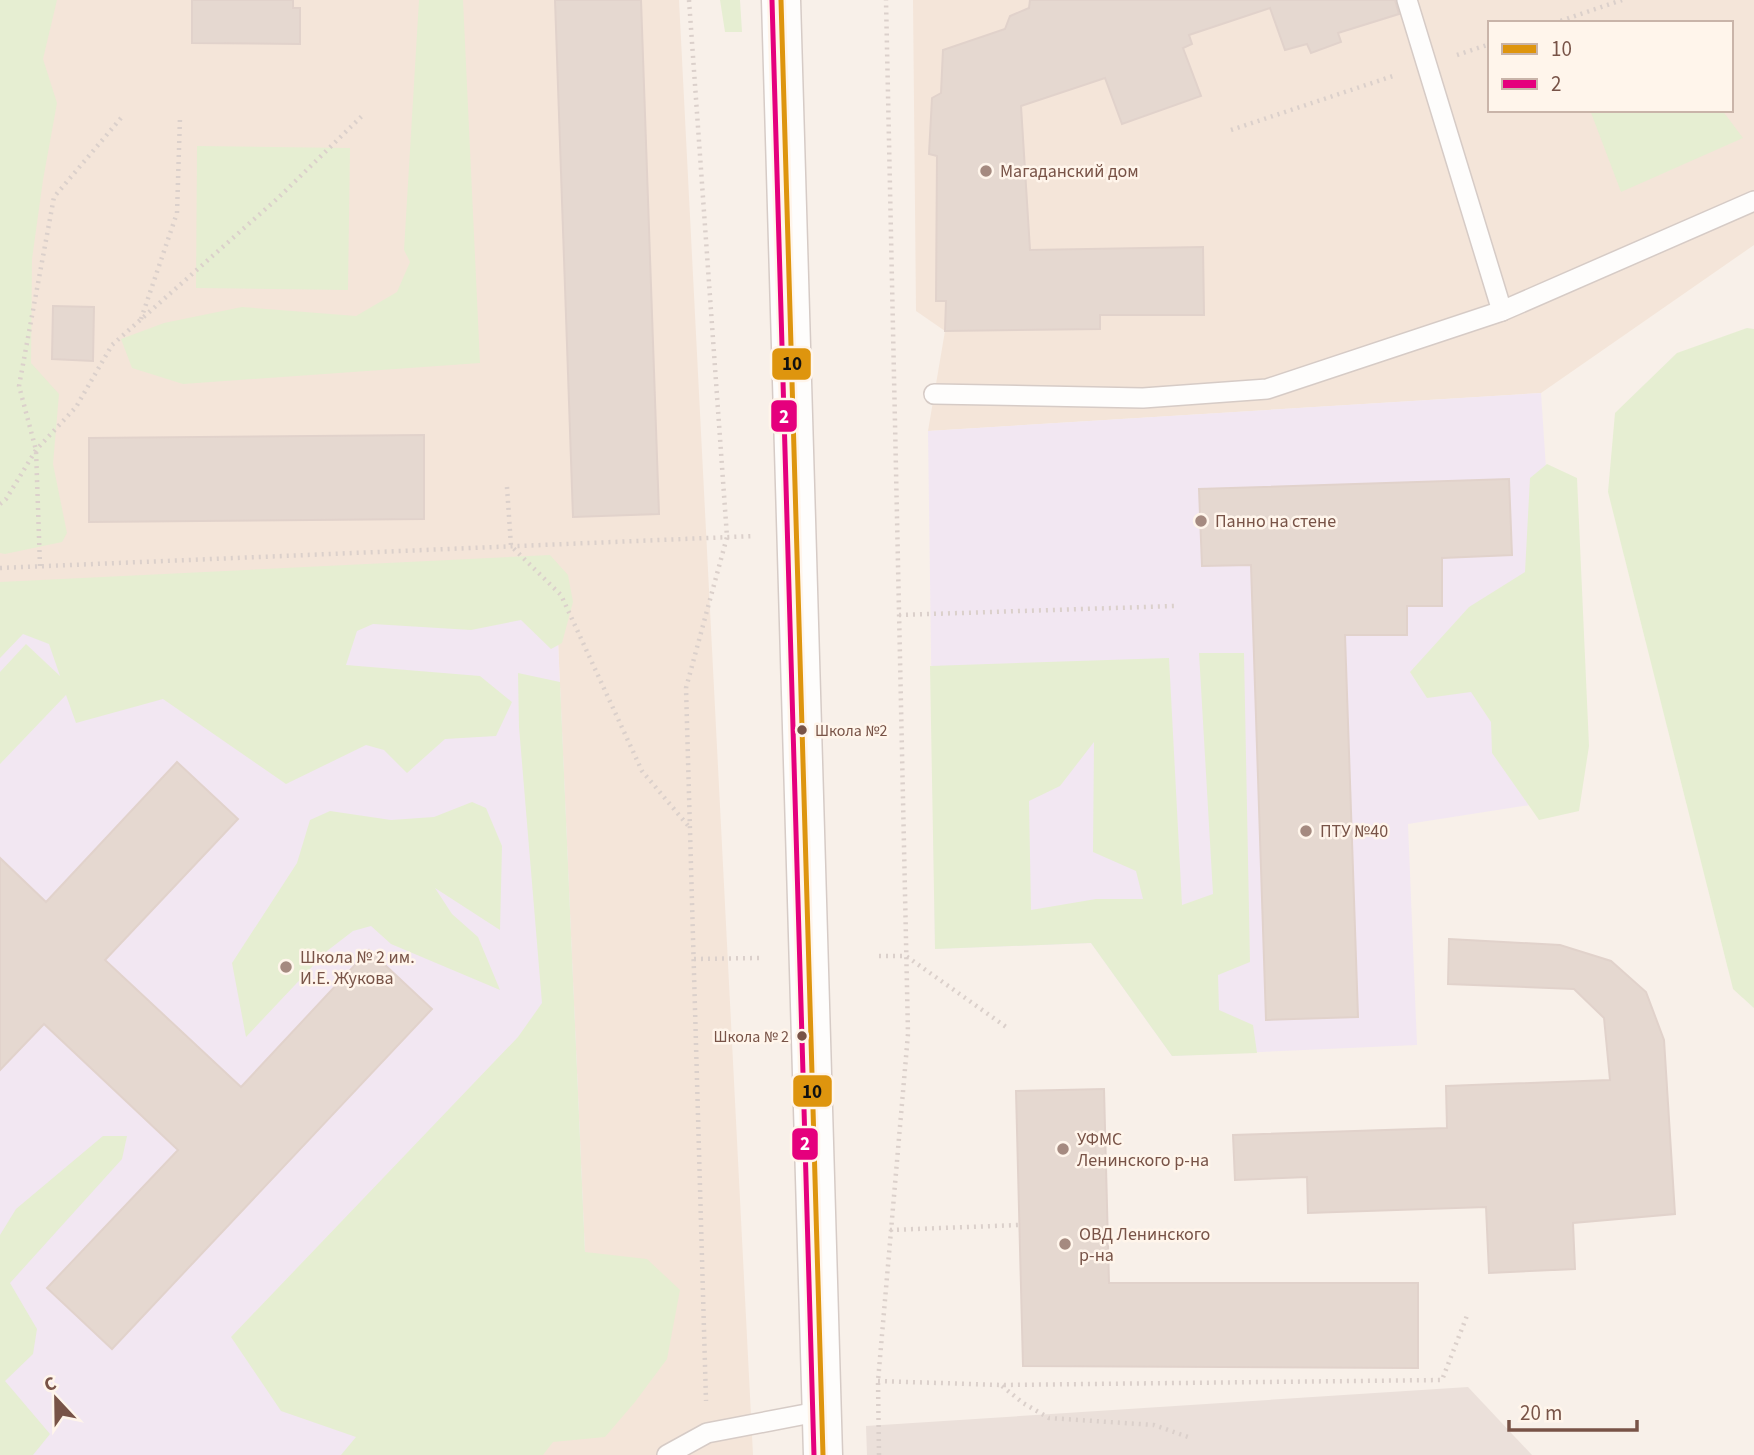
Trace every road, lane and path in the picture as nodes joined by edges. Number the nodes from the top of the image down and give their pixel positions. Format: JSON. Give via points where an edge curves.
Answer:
{"nodes":[{"id":1,"x":689,"y":0,"type":"edge"},
{"id":2,"x":781,"y":0,"type":"edge"},
{"id":3,"x":886,"y":0,"type":"edge"},
{"id":4,"x":1407,"y":0,"type":"edge"},
{"id":5,"x":1622,"y":0,"type":"edge"},
{"id":6,"x":1560,"y":21,"type":"edge"},
{"id":7,"x":1488,"y":45,"type":"edge"},
{"id":8,"x":1427,"y":65,"type":"junction"},
{"id":9,"x":363,"y":115,"type":"dead end"},
{"id":10,"x":180,"y":117,"type":"dead end"},
{"id":11,"x":121,"y":118,"type":"dead end"},
{"id":12,"x":1231,"y":130,"type":"dead end"},
{"id":13,"x":1754,"y":201,"type":"edge"},
{"id":14,"x":1503,"y":311,"type":"junction"},
{"id":15,"x":141,"y":320,"type":"junction"},
{"id":16,"x":934,"y":394,"type":"dead end"},
{"id":17,"x":37,"y":450,"type":"junction"},
{"id":18,"x":507,"y":487,"type":"dead end"},
{"id":19,"x":0,"y":504,"type":"edge"},
{"id":20,"x":796,"y":534,"type":"junction"},
{"id":21,"x":727,"y":537,"type":"junction"},
{"id":22,"x":510,"y":546,"type":"junction"},
{"id":23,"x":40,"y":566,"type":"junction"},
{"id":24,"x":0,"y":568,"type":"edge"},
{"id":25,"x":1175,"y":606,"type":"dead end"},
{"id":26,"x":899,"y":615,"type":"junction"},
{"id":27,"x":690,"y":828,"type":"junction"},
{"id":28,"x":879,"y":956,"type":"dead end"},
{"id":29,"x":906,"y":956,"type":"junction"},
{"id":30,"x":759,"y":958,"type":"dead end"},
{"id":31,"x":694,"y":959,"type":"junction"},
{"id":32,"x":1009,"y":1029,"type":"dead end"},
{"id":33,"x":1019,"y":1225,"type":"dead end"},
{"id":34,"x":890,"y":1230,"type":"junction"},
{"id":35,"x":1468,"y":1313,"type":"dead end"},
{"id":36,"x":878,"y":1381,"type":"junction"},
{"id":37,"x":1001,"y":1385,"type":"junction"},
{"id":38,"x":822,"y":1411,"type":"junction"},
{"id":39,"x":707,"y":1433,"type":"junction"},
{"id":40,"x":1191,"y":1438,"type":"dead end"},
{"id":41,"x":667,"y":1455,"type":"edge"},
{"id":42,"x":823,"y":1455,"type":"edge"},
{"id":43,"x":879,"y":1455,"type":"edge"}],
"edges":[{"from":1,"to":21,"type":"path"},
{"from":2,"to":20,"type":"street"},
{"from":3,"to":26,"type":"path"},
{"from":4,"to":8,"type":"lane"},
{"from":5,"to":6,"type":"path"},
{"from":7,"to":8,"type":"path"},
{"from":8,"to":12,"type":"path"},
{"from":8,"to":14,"type":"lane"},
{"from":9,"to":15,"type":"path"},
{"from":10,"to":15,"type":"path","via":[[177,213]]},
{"from":11,"to":17,"type":"path","via":[[54,197],[19,386]]},
{"from":13,"to":14,"type":"lane"},
{"from":14,"to":16,"type":"lane","via":[[1267,389],[1143,398]]},
{"from":15,"to":17,"type":"path","via":[[112,345],[76,407]]},
{"from":17,"to":19,"type":"path"},
{"from":17,"to":23,"type":"path"},
{"from":18,"to":22,"type":"path"},
{"from":20,"to":21,"type":"path"},
{"from":20,"to":38,"type":"street"},
{"from":21,"to":22,"type":"path"},
{"from":21,"to":27,"type":"path","via":[[686,688]]},
{"from":22,"to":23,"type":"path"},
{"from":22,"to":27,"type":"path","via":[[561,595],[642,771]]},
{"from":23,"to":24,"type":"path"},
{"from":25,"to":26,"type":"path"},
{"from":26,"to":29,"type":"path"},
{"from":27,"to":31,"type":"path"},
{"from":28,"to":29,"type":"path"},
{"from":29,"to":32,"type":"path"},
{"from":29,"to":34,"type":"path","via":[[908,1034]]},
{"from":30,"to":31,"type":"path"},
{"from":31,"to":39,"type":"path"},
{"from":33,"to":34,"type":"path"},
{"from":34,"to":36,"type":"path"},
{"from":35,"to":37,"type":"path","via":[[1442,1380]]},
{"from":36,"to":37,"type":"path"},
{"from":36,"to":43,"type":"path"},
{"from":37,"to":40,"type":"path","via":[[1049,1418],[1154,1425]]},
{"from":38,"to":39,"type":"lane"},
{"from":38,"to":42,"type":"street"},
{"from":39,"to":41,"type":"lane"}]}
